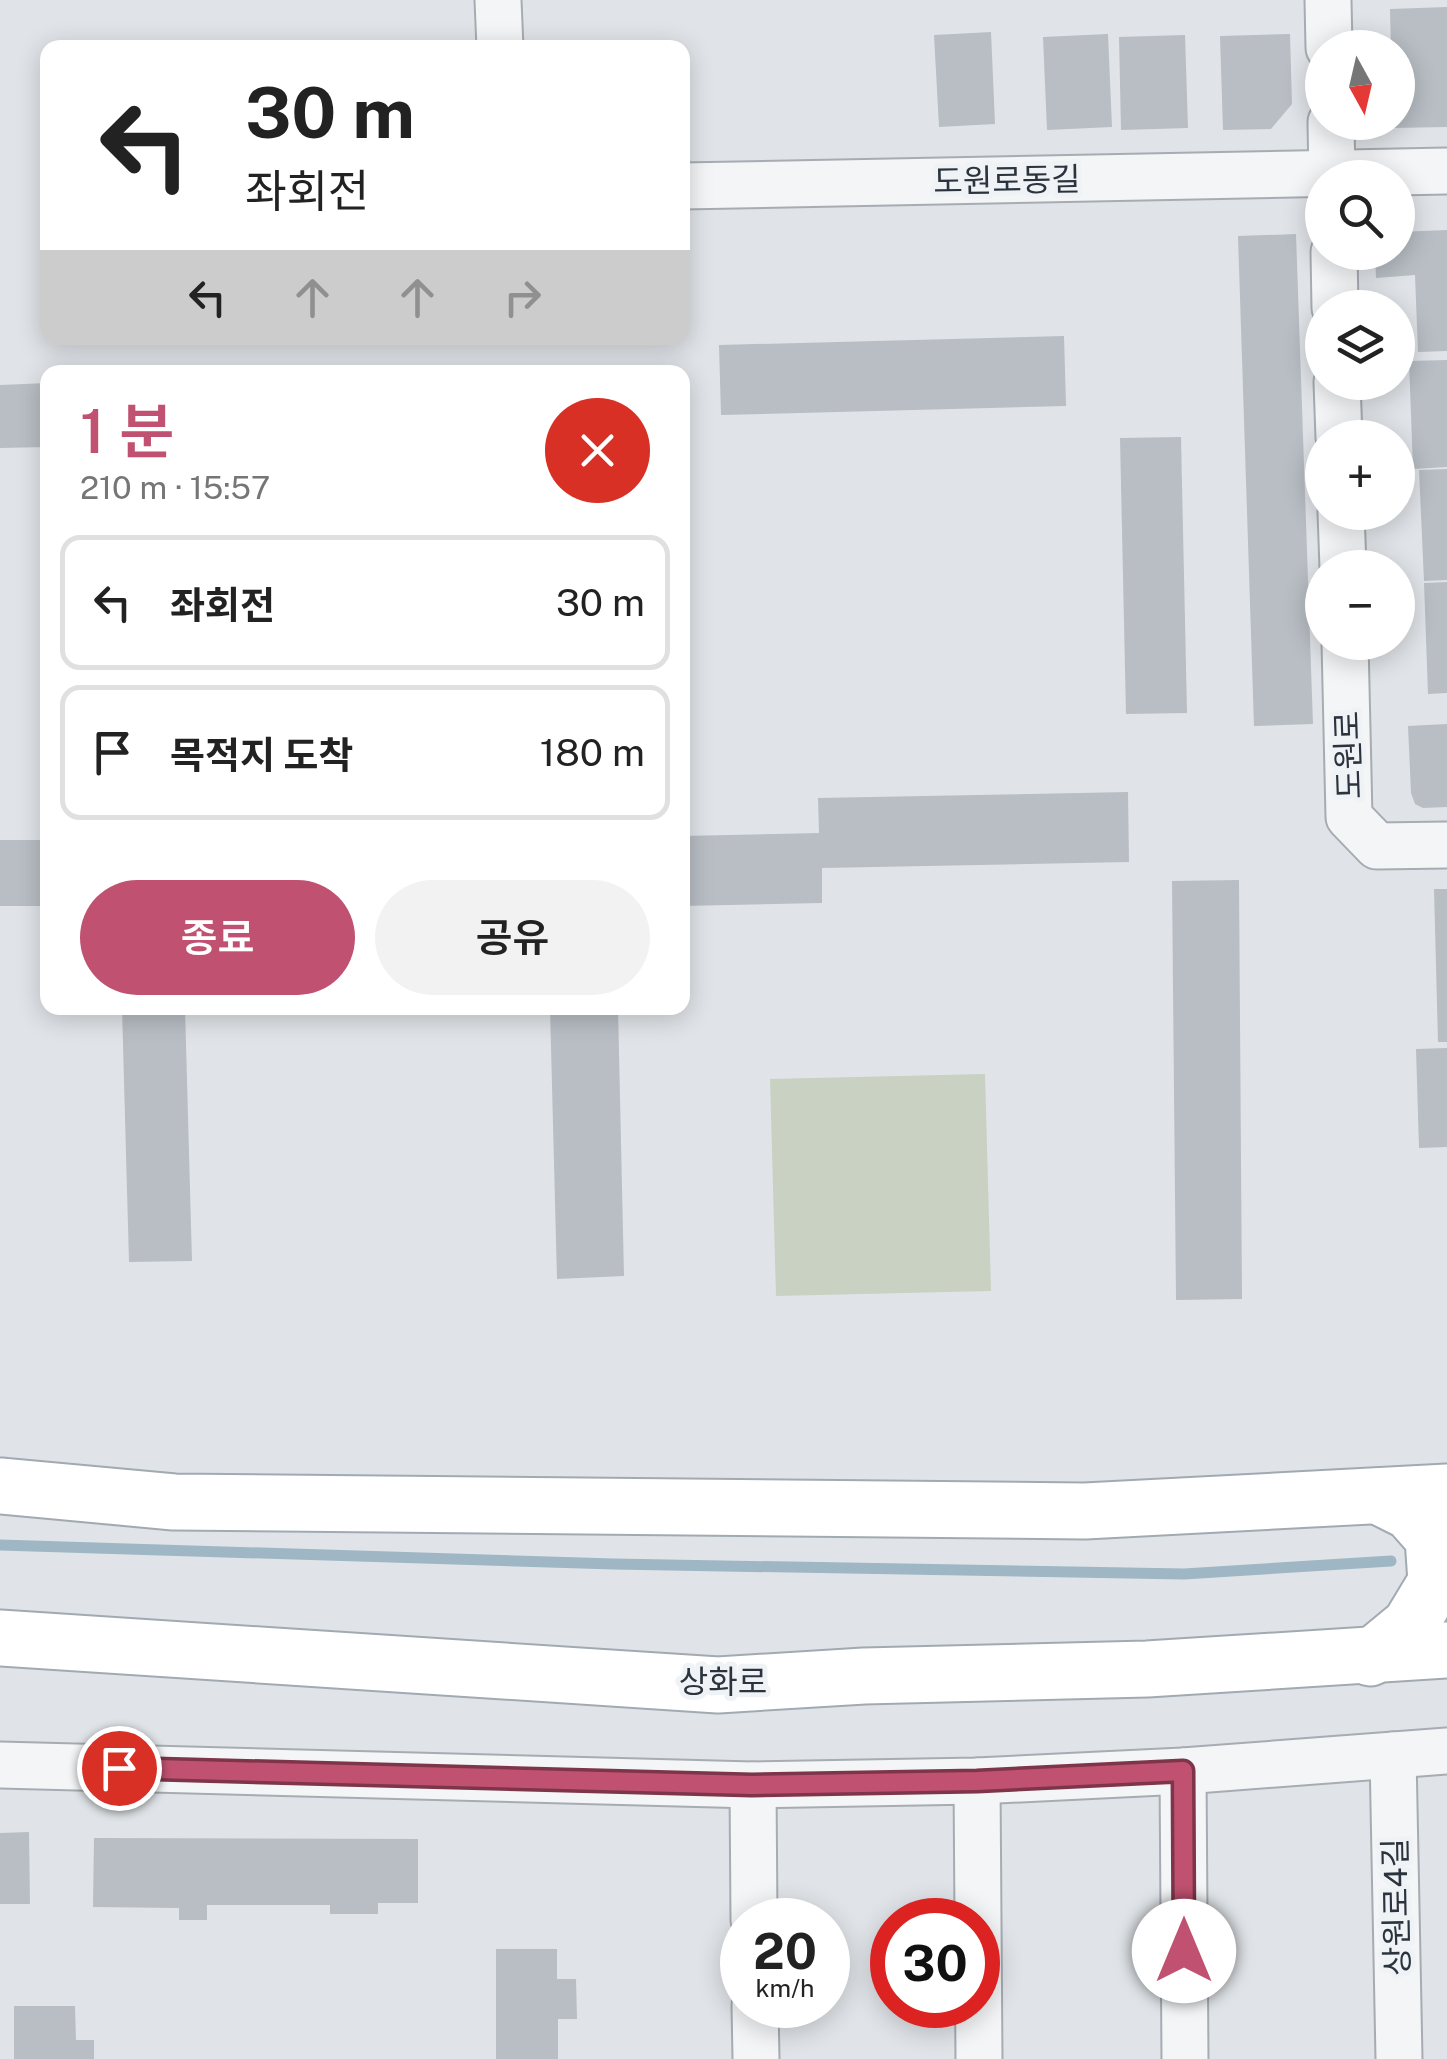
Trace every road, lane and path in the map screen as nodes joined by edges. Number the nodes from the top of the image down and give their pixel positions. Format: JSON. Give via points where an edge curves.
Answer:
{"nodes":[{"id":1,"x":498,"y":0,"type":"edge"},
{"id":2,"x":1328,"y":0,"type":"edge"},
{"id":3,"x":1329,"y":30,"type":"edge"},
{"id":4,"x":500,"y":40,"type":"edge"},
{"id":5,"x":1447,"y":171,"type":"edge"},
{"id":6,"x":1415,"y":172,"type":"edge"},
{"id":7,"x":1305,"y":176,"type":"edge"},
{"id":8,"x":690,"y":186,"type":"edge"},
{"id":9,"x":1346,"y":660,"type":"edge"},
{"id":10,"x":1447,"y":845,"type":"edge"},
{"id":11,"x":0,"y":1486,"type":"edge"},
{"id":12,"x":1447,"y":1492,"type":"edge"},
{"id":13,"x":1378,"y":1496,"type":"junction"},
{"id":14,"x":0,"y":1638,"type":"edge"},
{"id":15,"x":1447,"y":1650,"type":"edge"},
{"id":16,"x":1370,"y":1658,"type":"junction"},
{"id":17,"x":1447,"y":1751,"type":"edge"},
{"id":18,"x":1393,"y":1755,"type":"junction"},
{"id":19,"x":0,"y":1765,"type":"edge"},
{"id":20,"x":1183,"y":1771,"type":"junction"},
{"id":21,"x":977,"y":1781,"type":"junction"},
{"id":22,"x":752,"y":1785,"type":"junction"},
{"id":23,"x":754,"y":1898,"type":"edge"},
{"id":24,"x":755,"y":2028,"type":"edge"},
{"id":25,"x":756,"y":2059,"type":"edge"},
{"id":26,"x":979,"y":2059,"type":"edge"},
{"id":27,"x":1186,"y":2059,"type":"edge"},
{"id":28,"x":1399,"y":2059,"type":"edge"}],
"edges":[{"from":1,"to":4,"type":"street"},
{"from":2,"to":3,"type":"street"},
{"from":5,"to":6,"type":"street","name":"도원로동길"},
{"from":7,"to":8,"type":"street","name":"도원로동길"},
{"from":9,"to":10,"type":"street","name":"도원로","via":[[1350,817],[1377,846]]},
{"from":11,"to":13,"type":"main road","via":[[174,1502],[1085,1512]]},
{"from":12,"to":13,"type":"main road"},
{"from":13,"to":16,"type":"main road","via":[[1410,1512],[1432,1538],[1436,1582],[1410,1625]]},
{"from":14,"to":16,"type":"main road","name":"상화로","via":[[718,1685]]},
{"from":15,"to":16,"type":"main road","name":"상화로"},
{"from":17,"to":18,"type":"street"},
{"from":18,"to":20,"type":"street"},
{"from":18,"to":28,"type":"street","name":"상원로4길"},
{"from":19,"to":22,"type":"street"},
{"from":20,"to":21,"type":"street"},
{"from":20,"to":27,"type":"street"},
{"from":21,"to":22,"type":"street"},
{"from":21,"to":26,"type":"street"},
{"from":22,"to":23,"type":"street"},
{"from":24,"to":25,"type":"street"}]}
